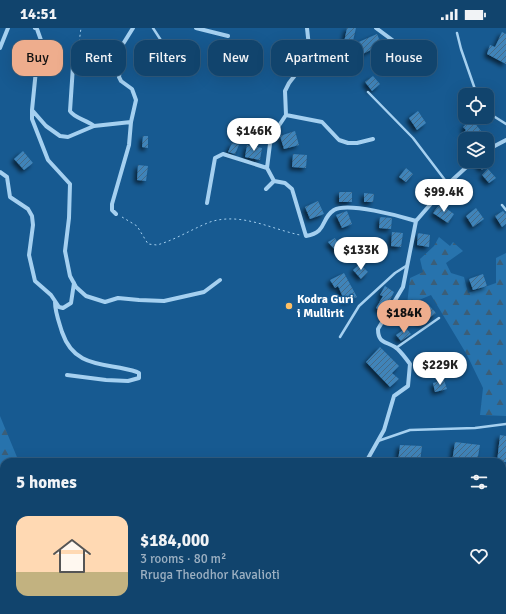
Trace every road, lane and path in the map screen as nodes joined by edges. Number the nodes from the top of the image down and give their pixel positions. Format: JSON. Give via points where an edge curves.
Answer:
{"nodes":[{"id":1,"x":8,"y":28,"type":"edge"},
{"id":2,"x":35,"y":28,"type":"edge"},
{"id":3,"x":81,"y":28,"type":"edge"},
{"id":4,"x":133,"y":28,"type":"edge"},
{"id":5,"x":153,"y":28,"type":"edge"},
{"id":6,"x":196,"y":28,"type":"edge"},
{"id":7,"x":307,"y":28,"type":"edge"},
{"id":8,"x":376,"y":28,"type":"edge"},
{"id":9,"x":457,"y":33,"type":"dead end"},
{"id":10,"x":228,"y":36,"type":"dead end"},
{"id":11,"x":79,"y":40,"type":"edge"},
{"id":12,"x":161,"y":40,"type":"edge"},
{"id":13,"x":392,"y":40,"type":"edge"},
{"id":14,"x":0,"y":48,"type":"edge"},
{"id":15,"x":72,"y":76,"type":"edge"},
{"id":16,"x":475,"y":88,"type":"edge"},
{"id":17,"x":368,"y":92,"type":"dead end"},
{"id":18,"x":32,"y":110,"type":"junction"},
{"id":19,"x":286,"y":115,"type":"junction"},
{"id":20,"x":494,"y":116,"type":"edge"},
{"id":21,"x":131,"y":122,"type":"junction"},
{"id":22,"x":506,"y":124,"type":"edge"},
{"id":23,"x":94,"y":126,"type":"junction"},
{"id":24,"x":373,"y":139,"type":"dead end"},
{"id":25,"x":506,"y":140,"type":"edge"},
{"id":26,"x":494,"y":146,"type":"edge"},
{"id":27,"x":267,"y":168,"type":"junction"},
{"id":28,"x":465,"y":168,"type":"edge"},
{"id":29,"x":0,"y":172,"type":"edge"},
{"id":30,"x":274,"y":181,"type":"junction"},
{"id":31,"x":448,"y":184,"type":"junction"},
{"id":32,"x":266,"y":189,"type":"dead end"},
{"id":33,"x":207,"y":203,"type":"dead end"},
{"id":34,"x":502,"y":205,"type":"dead end"},
{"id":35,"x":506,"y":210,"type":"edge"},
{"id":36,"x":116,"y":214,"type":"joint"},
{"id":37,"x":416,"y":221,"type":"junction"},
{"id":38,"x":306,"y":236,"type":"junction"},
{"id":39,"x":406,"y":266,"type":"junction"},
{"id":40,"x":220,"y":280,"type":"dead end"},
{"id":41,"x":74,"y":283,"type":"junction"},
{"id":42,"x":55,"y":302,"type":"junction"},
{"id":43,"x":440,"y":318,"type":"dead end"},
{"id":44,"x":340,"y":337,"type":"dead end"},
{"id":45,"x":396,"y":348,"type":"junction"},
{"id":46,"x":67,"y":375,"type":"dead end"},
{"id":47,"x":506,"y":424,"type":"edge"},
{"id":48,"x":376,"y":442,"type":"junction"},
{"id":49,"x":368,"y":458,"type":"edge"}],
"edges":[{"from":1,"to":14,"type":"street"},
{"from":2,"to":18,"type":"street","via":[[41,36],[42,43]]},
{"from":3,"to":11,"type":"path"},
{"from":4,"to":21,"type":"street","via":[[123,44],[119,70],[121,81],[135,94]]},
{"from":5,"to":12,"type":"lane"},
{"from":6,"to":10,"type":"street"},
{"from":7,"to":19,"type":"street","via":[[310,56],[285,91]]},
{"from":8,"to":13,"type":"street"},
{"from":9,"to":16,"type":"lane"},
{"from":15,"to":23,"type":"street","via":[[70,111]]},
{"from":17,"to":31,"type":"lane","via":[[413,138]]},
{"from":18,"to":23,"type":"street","via":[[46,126],[60,136],[68,137]]},
{"from":18,"to":41,"type":"street","via":[[32,119],[48,160],[70,184],[65,251]]},
{"from":19,"to":24,"type":"street","via":[[322,122],[339,140],[348,143]]},
{"from":19,"to":27,"type":"street","via":[[270,144]]},
{"from":20,"to":22,"type":"lane"},
{"from":21,"to":23,"type":"street"},
{"from":21,"to":36,"type":"street","via":[[129,145],[112,204],[112,210]]},
{"from":25,"to":26,"type":"street"},
{"from":27,"to":30,"type":"street"},
{"from":27,"to":33,"type":"street","via":[[223,154],[215,158]]},
{"from":28,"to":31,"type":"street"},
{"from":29,"to":42,"type":"street","via":[[7,178],[10,197],[28,209],[32,216],[29,256],[35,281]]},
{"from":30,"to":32,"type":"street"},
{"from":30,"to":38,"type":"street","via":[[285,183],[292,189]]},
{"from":31,"to":37,"type":"street"},
{"from":34,"to":35,"type":"lane"},
{"from":36,"to":38,"type":"path","via":[[137,226],[148,244],[157,245],[224,219],[238,219]]},
{"from":37,"to":38,"type":"street","via":[[390,213],[342,208],[334,210],[321,230]]},
{"from":37,"to":39,"type":"street"},
{"from":39,"to":44,"type":"lane","via":[[394,273],[359,306]]},
{"from":39,"to":45,"type":"street","via":[[403,287],[378,329],[378,336],[382,342]]},
{"from":40,"to":41,"type":"street","via":[[204,292],[155,301],[118,298],[101,301],[86,296]]},
{"from":41,"to":42,"type":"street","via":[[71,303],[63,308]]},
{"from":42,"to":46,"type":"street","via":[[63,334],[74,353],[89,361],[140,374],[139,378],[128,381]]},
{"from":43,"to":45,"type":"lane"},
{"from":45,"to":48,"type":"street","via":[[410,364],[410,379],[408,386],[394,396],[384,430]]},
{"from":47,"to":48,"type":"lane","via":[[475,428],[410,430]]},
{"from":48,"to":49,"type":"street"}]}
